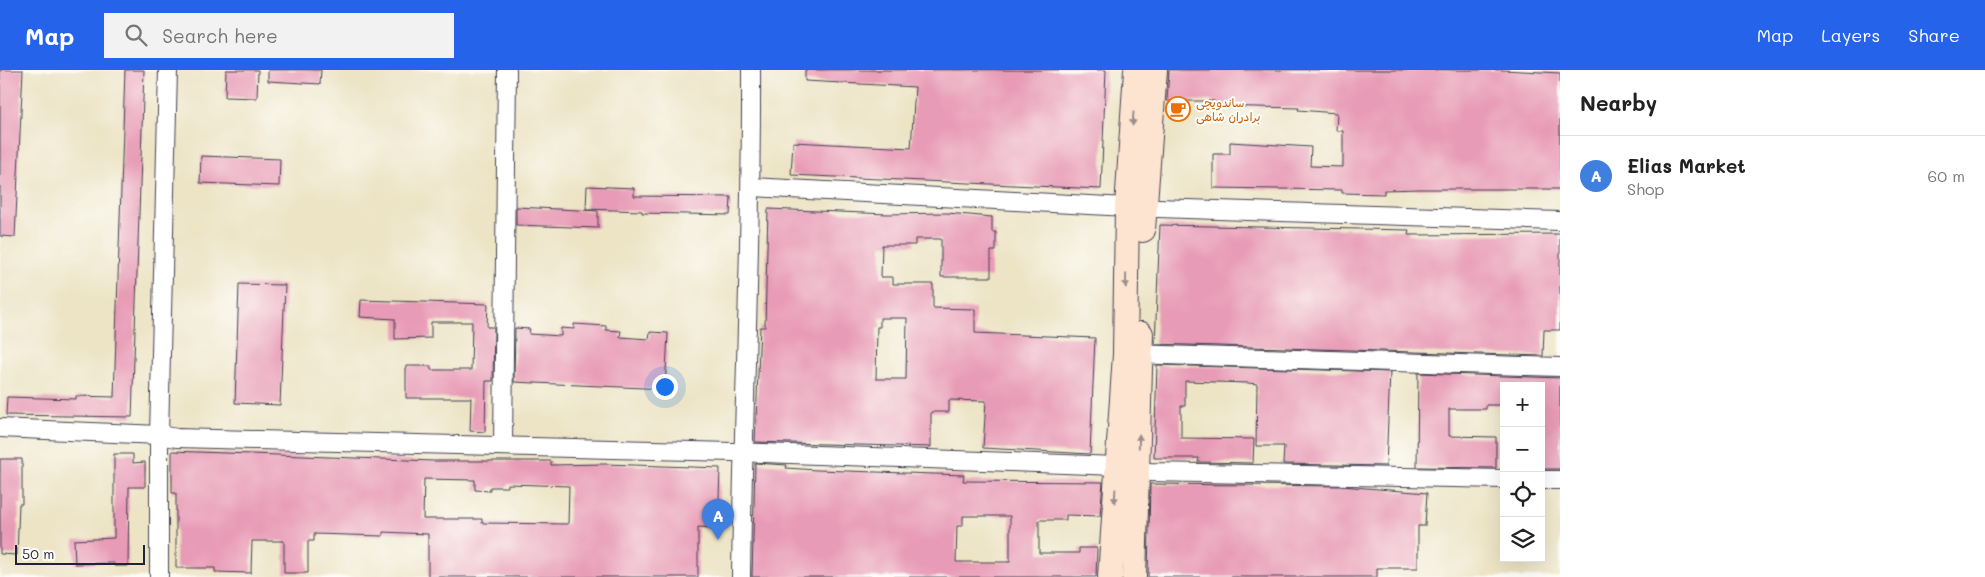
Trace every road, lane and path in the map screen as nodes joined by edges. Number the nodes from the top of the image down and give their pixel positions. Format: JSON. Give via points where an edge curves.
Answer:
{"nodes":[{"id":1,"x":168,"y":70,"type":"edge"},
{"id":2,"x":507,"y":70,"type":"edge"},
{"id":3,"x":751,"y":70,"type":"edge"},
{"id":4,"x":1136,"y":70,"type":"edge"},
{"id":5,"x":1155,"y":70,"type":"edge"},
{"id":6,"x":752,"y":187,"type":"junction"},
{"id":7,"x":1135,"y":208,"type":"junction"},
{"id":8,"x":1560,"y":221,"type":"edge"},
{"id":9,"x":1133,"y":354,"type":"junction"},
{"id":10,"x":1560,"y":367,"type":"edge"},
{"id":11,"x":0,"y":428,"type":"edge"},
{"id":12,"x":159,"y":435,"type":"junction"},
{"id":13,"x":503,"y":445,"type":"junction"},
{"id":14,"x":742,"y":453,"type":"junction"},
{"id":15,"x":1127,"y":468,"type":"junction"},
{"id":16,"x":1500,"y":479,"type":"edge"},
{"id":17,"x":1545,"y":480,"type":"edge"},
{"id":18,"x":1560,"y":480,"type":"edge"},
{"id":19,"x":159,"y":577,"type":"edge"},
{"id":20,"x":741,"y":577,"type":"edge"},
{"id":21,"x":1110,"y":577,"type":"edge"},
{"id":22,"x":1134,"y":577,"type":"edge"}],
"edges":[{"from":1,"to":12,"type":"street"},
{"from":2,"to":13,"type":"street"},
{"from":3,"to":6,"type":"street"},
{"from":4,"to":7,"type":"main road","one_way":true},
{"from":5,"to":7,"type":"main road"},
{"from":6,"to":7,"type":"street"},
{"from":6,"to":14,"type":"street"},
{"from":7,"to":8,"type":"street"},
{"from":7,"to":9,"type":"main road"},
{"from":9,"to":10,"type":"street"},
{"from":9,"to":15,"type":"main road"},
{"from":11,"to":12,"type":"street"},
{"from":12,"to":13,"type":"street"},
{"from":12,"to":19,"type":"street"},
{"from":13,"to":14,"type":"street"},
{"from":14,"to":15,"type":"street"},
{"from":14,"to":20,"type":"street"},
{"from":15,"to":16,"type":"street","via":[[1150,472]]},
{"from":15,"to":21,"type":"main road","one_way":true},
{"from":15,"to":22,"type":"main road"},
{"from":17,"to":18,"type":"street"}]}
